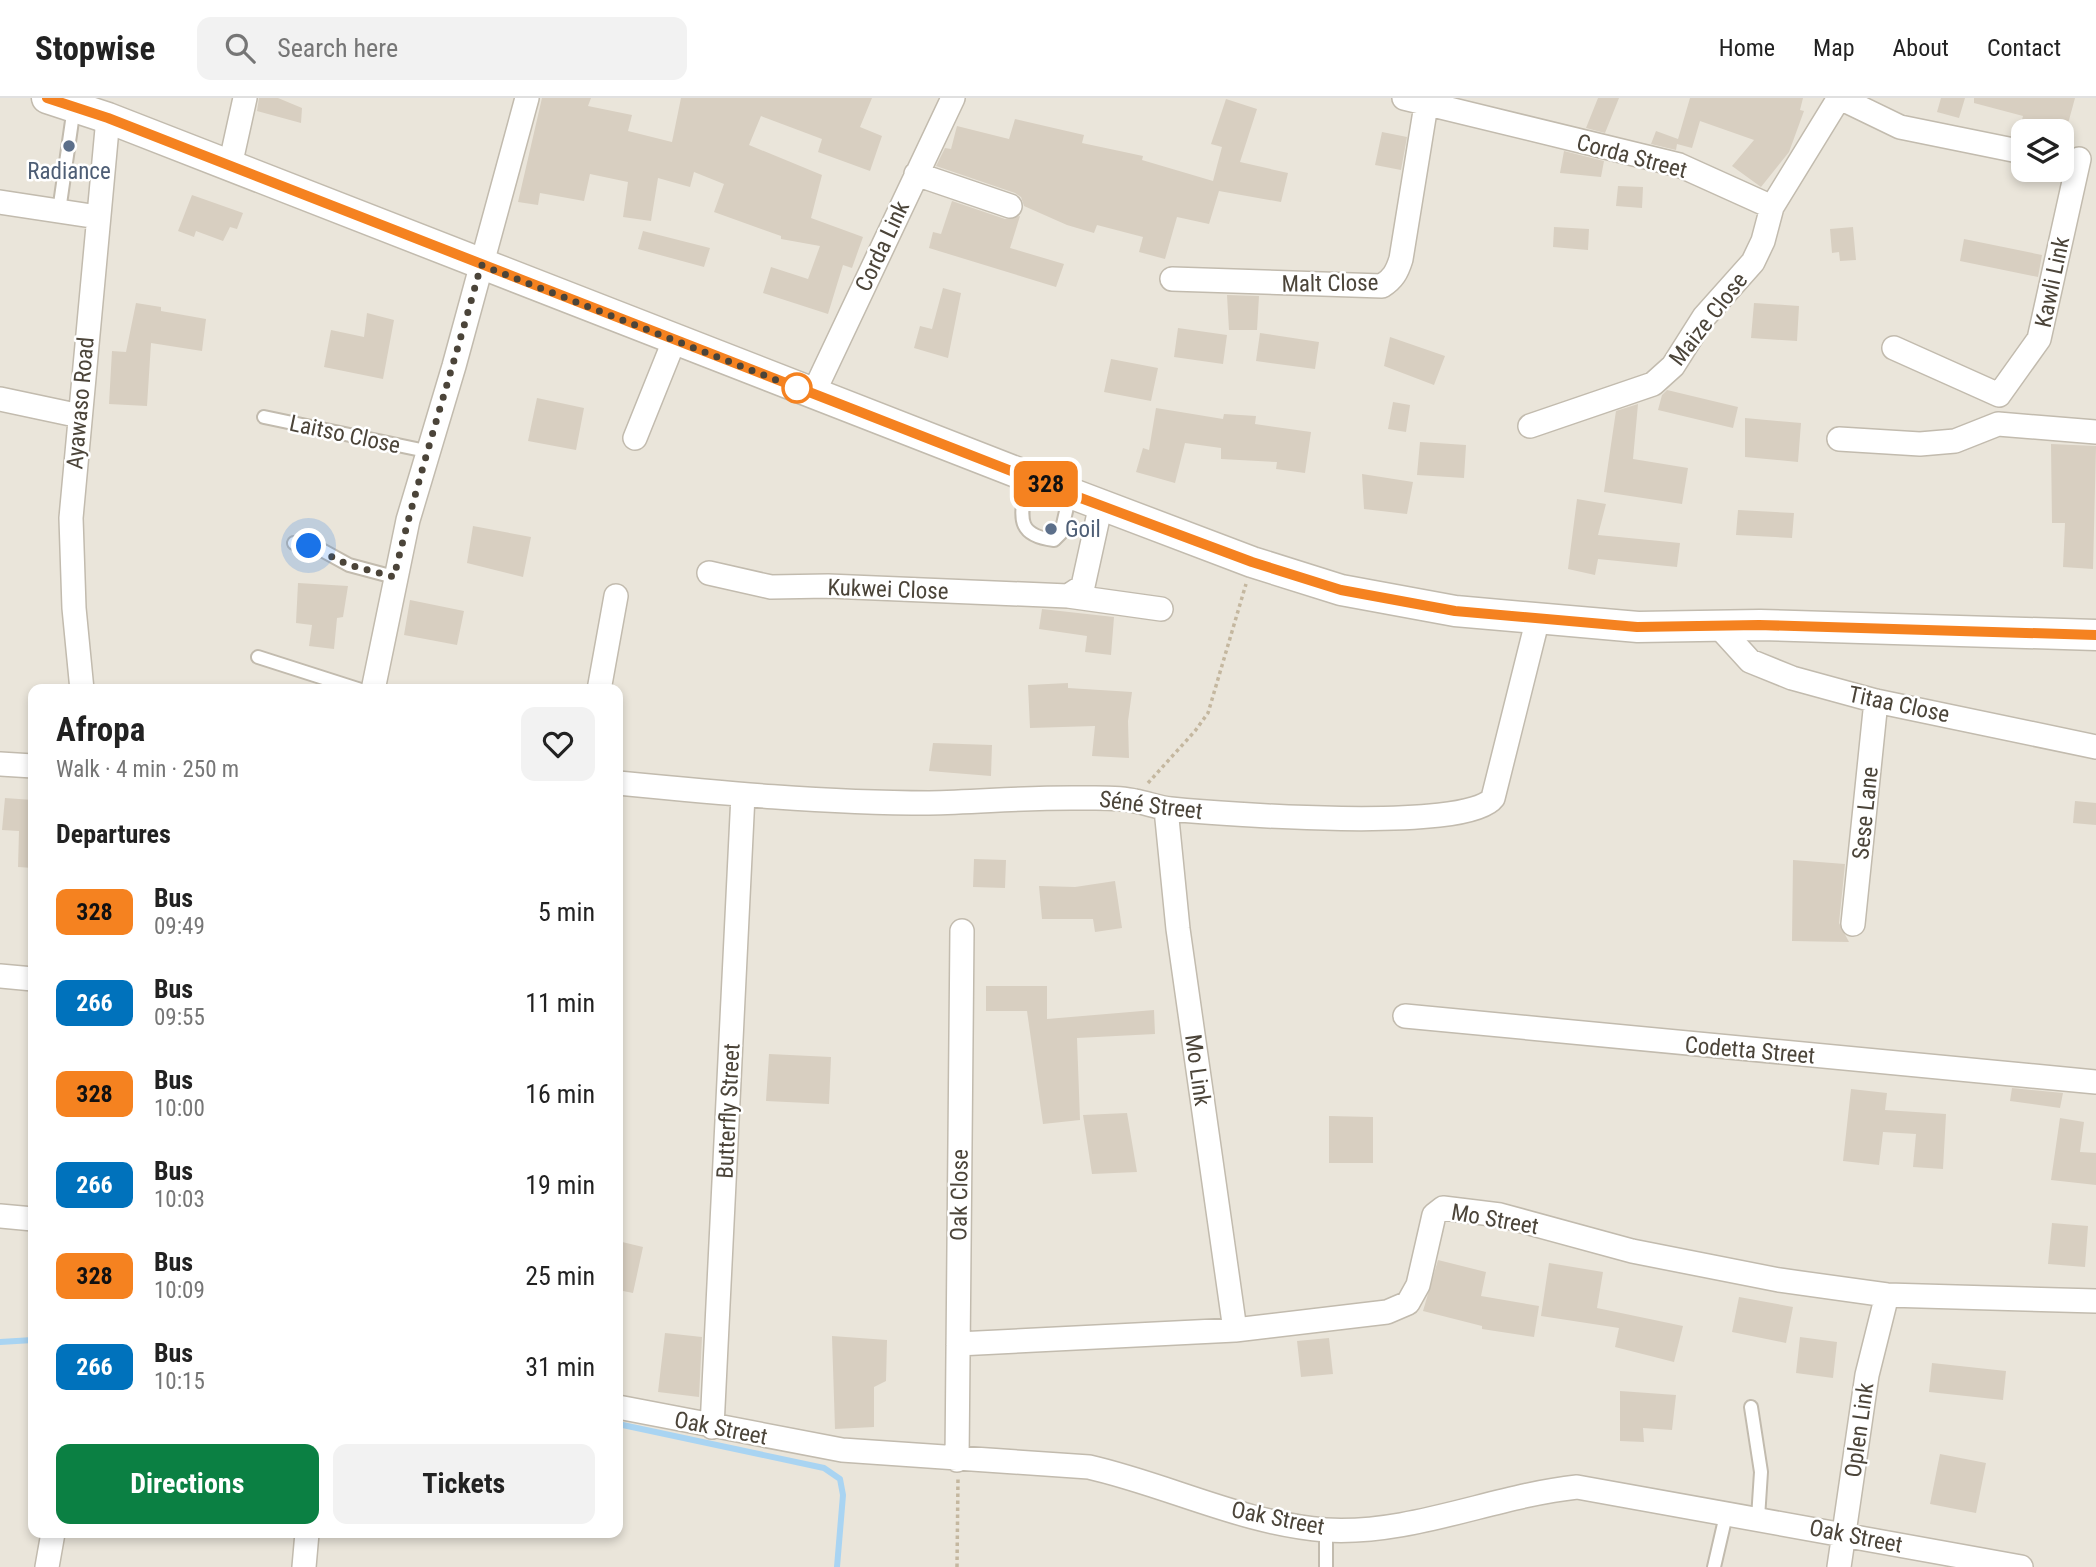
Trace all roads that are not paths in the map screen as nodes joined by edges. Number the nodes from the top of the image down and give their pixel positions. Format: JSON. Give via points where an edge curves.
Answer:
{"nodes":[{"id":1,"x":245,"y":98,"type":"edge"},
{"id":2,"x":527,"y":98,"type":"edge"},
{"id":3,"x":953,"y":98,"type":"edge"},
{"id":4,"x":1839,"y":98,"type":"edge"},
{"id":5,"x":1415,"y":101,"type":"edge"},
{"id":6,"x":60,"y":102,"type":"edge"},
{"id":7,"x":108,"y":118,"type":"junction"},
{"id":8,"x":2011,"y":150,"type":"edge"},
{"id":9,"x":2079,"y":158,"type":"edge"},
{"id":10,"x":230,"y":166,"type":"junction"},
{"id":11,"x":916,"y":174,"type":"junction"},
{"id":12,"x":0,"y":202,"type":"edge"},
{"id":13,"x":1010,"y":206,"type":"dead end"},
{"id":14,"x":1772,"y":207,"type":"junction"},
{"id":15,"x":59,"y":211,"type":"junction"},
{"id":16,"x":98,"y":217,"type":"junction"},
{"id":17,"x":481,"y":265,"type":"junction"},
{"id":18,"x":1172,"y":279,"type":"dead end"},
{"id":19,"x":674,"y":341,"type":"junction"},
{"id":20,"x":1894,"y":348,"type":"dead end"},
{"id":21,"x":813,"y":394,"type":"junction"},
{"id":22,"x":1999,"y":394,"type":"junction"},
{"id":23,"x":0,"y":400,"type":"edge"},
{"id":24,"x":80,"y":416,"type":"junction"},
{"id":25,"x":264,"y":417,"type":"dead end"},
{"id":26,"x":1998,"y":424,"type":"junction"},
{"id":27,"x":1530,"y":426,"type":"dead end"},
{"id":28,"x":2096,"y":432,"type":"edge"},
{"id":29,"x":635,"y":438,"type":"dead end"},
{"id":30,"x":1839,"y":439,"type":"dead end"},
{"id":31,"x":426,"y":452,"type":"junction"},
{"id":32,"x":1027,"y":477,"type":"junction"},
{"id":33,"x":1070,"y":494,"type":"junction"},
{"id":34,"x":1101,"y":504,"type":"junction"},
{"id":35,"x":294,"y":543,"type":"dead end"},
{"id":36,"x":709,"y":573,"type":"dead end"},
{"id":37,"x":394,"y":577,"type":"junction"},
{"id":38,"x":616,"y":596,"type":"dead end"},
{"id":39,"x":1068,"y":596,"type":"junction"},
{"id":40,"x":1161,"y":609,"type":"dead end"},
{"id":41,"x":1538,"y":618,"type":"junction"},
{"id":42,"x":1719,"y":626,"type":"junction"},
{"id":43,"x":2096,"y":635,"type":"edge"},
{"id":44,"x":258,"y":657,"type":"dead end"},
{"id":45,"x":81,"y":684,"type":"edge"},
{"id":46,"x":342,"y":684,"type":"edge"},
{"id":47,"x":374,"y":684,"type":"edge"},
{"id":48,"x":600,"y":684,"type":"edge"},
{"id":49,"x":1876,"y":701,"type":"junction"},
{"id":50,"x":2096,"y":747,"type":"edge"},
{"id":51,"x":0,"y":764,"type":"edge"},
{"id":52,"x":28,"y":766,"type":"edge"},
{"id":53,"x":623,"y":783,"type":"edge"},
{"id":54,"x":743,"y":794,"type":"junction"},
{"id":55,"x":1166,"y":809,"type":"junction"},
{"id":56,"x":1853,"y":924,"type":"dead end"},
{"id":57,"x":962,"y":931,"type":"dead end"},
{"id":58,"x":0,"y":976,"type":"edge"},
{"id":59,"x":28,"y":979,"type":"edge"},
{"id":60,"x":1405,"y":1016,"type":"dead end"},
{"id":61,"x":2096,"y":1082,"type":"edge"},
{"id":62,"x":0,"y":1216,"type":"edge"},
{"id":63,"x":28,"y":1219,"type":"edge"},
{"id":64,"x":1887,"y":1295,"type":"junction"},
{"id":65,"x":2096,"y":1301,"type":"edge"},
{"id":66,"x":1235,"y":1330,"type":"junction"},
{"id":67,"x":958,"y":1344,"type":"junction"},
{"id":68,"x":1751,"y":1407,"type":"dead end"},
{"id":69,"x":623,"y":1408,"type":"edge"},
{"id":70,"x":712,"y":1427,"type":"junction"},
{"id":71,"x":957,"y":1460,"type":"junction"},
{"id":72,"x":1727,"y":1511,"type":"junction"},
{"id":73,"x":1758,"y":1518,"type":"junction"},
{"id":74,"x":1326,"y":1530,"type":"junction"},
{"id":75,"x":1844,"y":1533,"type":"junction"},
{"id":76,"x":52,"y":1538,"type":"edge"},
{"id":77,"x":307,"y":1538,"type":"edge"},
{"id":78,"x":47,"y":1567,"type":"edge"},
{"id":79,"x":304,"y":1567,"type":"edge"},
{"id":80,"x":1326,"y":1567,"type":"edge"},
{"id":81,"x":1714,"y":1567,"type":"edge"},
{"id":82,"x":1839,"y":1567,"type":"edge"},
{"id":83,"x":2021,"y":1567,"type":"edge"}],
"edges":[{"from":1,"to":10,"type":"street"},
{"from":2,"to":17,"type":"street"},
{"from":3,"to":11,"type":"street","name":"Corda Link"},
{"from":4,"to":8,"type":"street","via":[[1900,127]]},
{"from":4,"to":14,"type":"street"},
{"from":5,"to":14,"type":"street","name":"Corda Street","via":[[1679,165]]},
{"from":5,"to":18,"type":"street","name":"Malt Close","via":[[1401,259],[1390,281],[1382,286]]},
{"from":6,"to":7,"type":"street"},
{"from":6,"to":15,"type":"lane"},
{"from":7,"to":10,"type":"street"},
{"from":7,"to":16,"type":"street","name":"Ayawaso Road"},
{"from":9,"to":22,"type":"street","name":"Kawli Link","via":[[2039,340]]},
{"from":10,"to":17,"type":"street"},
{"from":11,"to":13,"type":"street"},
{"from":11,"to":21,"type":"street","name":"Corda Link"},
{"from":12,"to":15,"type":"street"},
{"from":14,"to":27,"type":"street","name":"Maize Close","via":[[1753,262],[1704,317],[1673,366],[1653,384]]},
{"from":15,"to":16,"type":"street"},
{"from":16,"to":24,"type":"street","name":"Ayawaso Road"},
{"from":17,"to":19,"type":"street"},
{"from":17,"to":31,"type":"street"},
{"from":19,"to":21,"type":"street"},
{"from":19,"to":29,"type":"street"},
{"from":20,"to":22,"type":"street"},
{"from":21,"to":32,"type":"street"},
{"from":22,"to":26,"type":"street"},
{"from":23,"to":24,"type":"street"},
{"from":24,"to":45,"type":"street","name":"Ayawaso Road","via":[[71,530]]},
{"from":25,"to":31,"type":"lane","name":"Laitso Close"},
{"from":26,"to":28,"type":"street"},
{"from":26,"to":30,"type":"street","via":[[1955,441],[1920,444]]},
{"from":31,"to":37,"type":"street"},
{"from":32,"to":33,"type":"street"},
{"from":32,"to":33,"type":"lane","via":[[1023,525],[1037,538],[1054,540],[1061,533]]},
{"from":33,"to":34,"type":"street"},
{"from":34,"to":39,"type":"street","via":[[1083,586]]},
{"from":34,"to":41,"type":"street","via":[[1252,562],[1341,590],[1455,611]]},
{"from":35,"to":37,"type":"lane"},
{"from":36,"to":39,"type":"street","name":"Kukwei Close","via":[[771,587]]},
{"from":37,"to":47,"type":"street"},
{"from":38,"to":48,"type":"street"},
{"from":39,"to":40,"type":"street","name":"Kukwei Close"},
{"from":41,"to":42,"type":"street","via":[[1637,627]]},
{"from":41,"to":55,"type":"street","name":"Séné Street","via":[[1488,806],[1460,814],[1401,818]]},
{"from":42,"to":43,"type":"street"},
{"from":42,"to":49,"type":"street","name":"Titaa Close","via":[[1750,661]]},
{"from":44,"to":46,"type":"lane"},
{"from":49,"to":50,"type":"street","name":"Titaa Close"},
{"from":49,"to":56,"type":"street","name":"Sese Lane"},
{"from":51,"to":52,"type":"street"},
{"from":53,"to":54,"type":"street","name":"Séné Street"},
{"from":54,"to":55,"type":"street","name":"Séné Street","via":[[904,802],[1080,798],[1132,800]]},
{"from":54,"to":70,"type":"street","name":"Butterfly Street"},
{"from":55,"to":66,"type":"street","name":"Mo Link","via":[[1178,929]]},
{"from":57,"to":67,"type":"street","name":"Oak Close"},
{"from":58,"to":59,"type":"street"},
{"from":60,"to":61,"type":"street","name":"Codetta Street"},
{"from":62,"to":63,"type":"street"},
{"from":64,"to":65,"type":"street","name":"Mo Street"},
{"from":64,"to":66,"type":"street","name":"Mo Street","via":[[1779,1280],[1632,1251],[1500,1215],[1443,1208],[1434,1215],[1418,1285],[1408,1303],[1387,1312]]},
{"from":64,"to":75,"type":"street","name":"Oplen Link","via":[[1867,1375]]},
{"from":66,"to":67,"type":"street","name":"Mo Street"},
{"from":67,"to":71,"type":"street","name":"Oak Close"},
{"from":68,"to":73,"type":"lane","via":[[1761,1472]]},
{"from":69,"to":70,"type":"street","name":"Oak Street"},
{"from":70,"to":71,"type":"street","name":"Oak Street","via":[[842,1450]]},
{"from":71,"to":74,"type":"street","name":"Oak Street","via":[[1089,1467],[1241,1513]]},
{"from":72,"to":73,"type":"street","name":"Oak Street"},
{"from":72,"to":74,"type":"street","name":"Oak Street","via":[[1577,1487],[1384,1528]]},
{"from":72,"to":81,"type":"lane"},
{"from":73,"to":75,"type":"street","name":"Oak Street"},
{"from":74,"to":80,"type":"lane"},
{"from":75,"to":82,"type":"street","name":"Oplen Link"},
{"from":75,"to":83,"type":"street","name":"Oak Street"},
{"from":76,"to":78,"type":"street"},
{"from":77,"to":79,"type":"street"}]}
